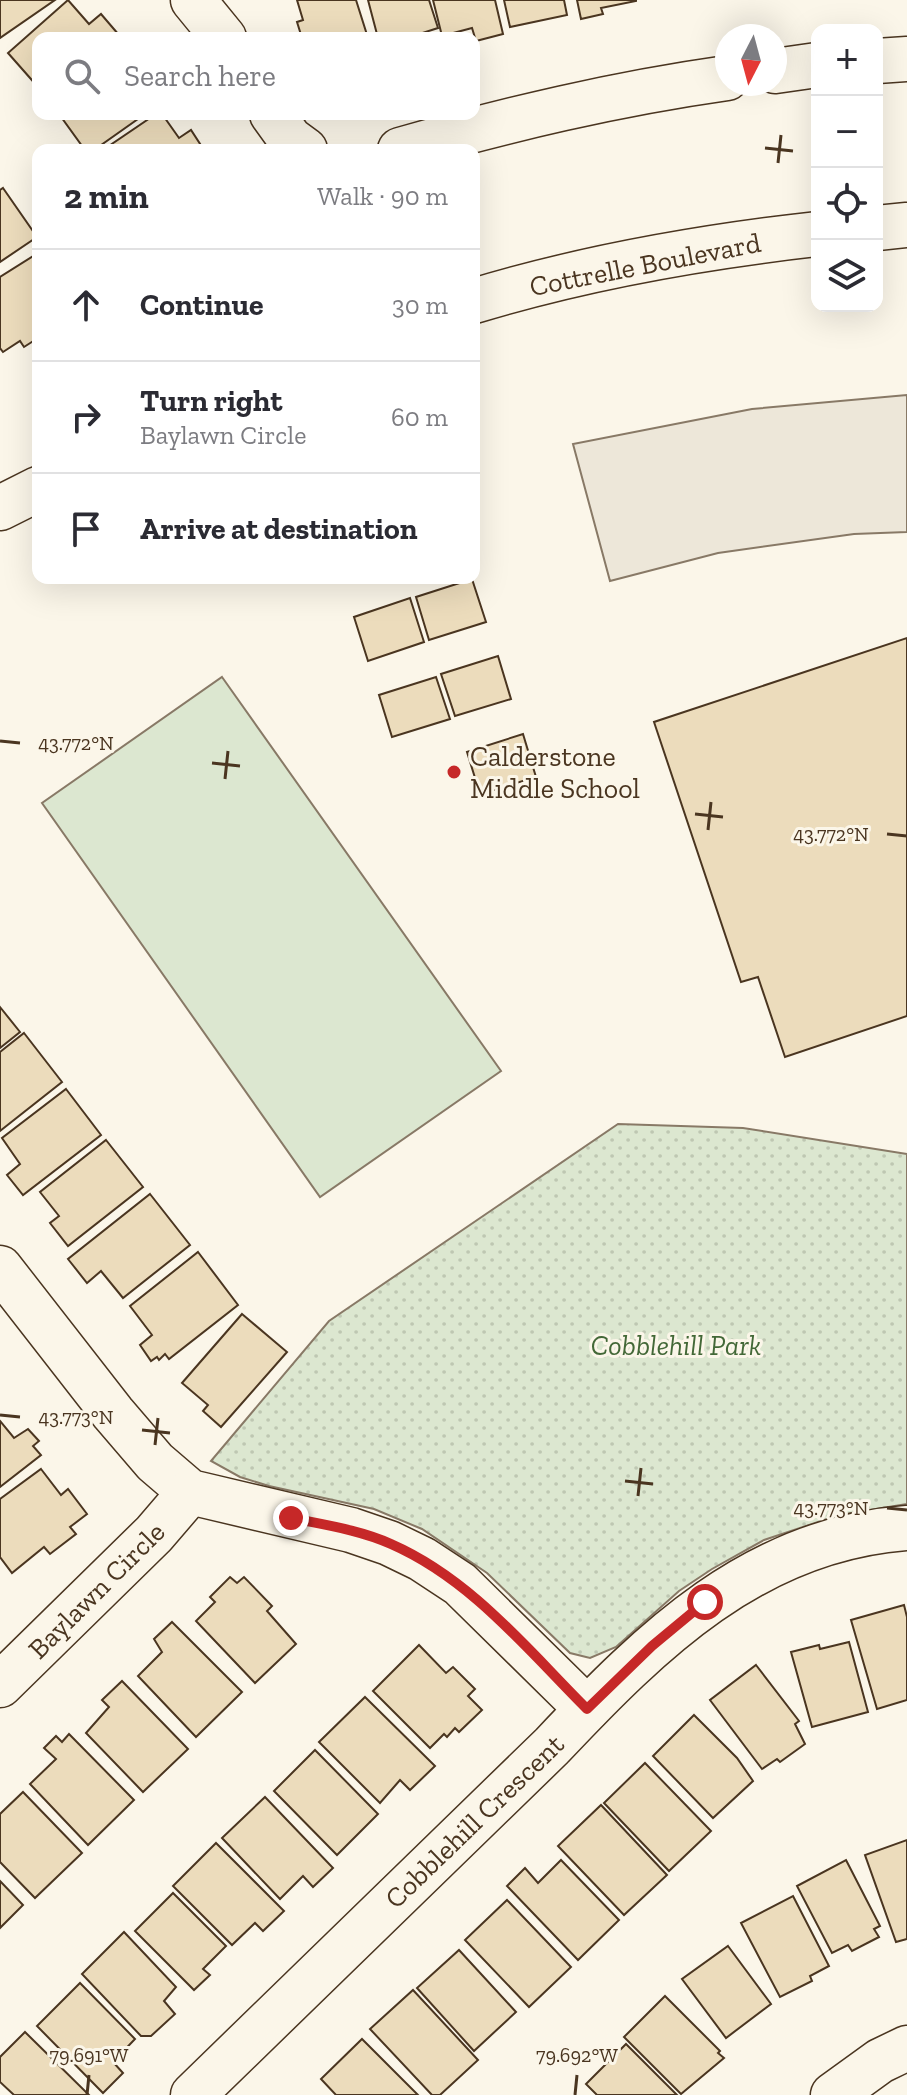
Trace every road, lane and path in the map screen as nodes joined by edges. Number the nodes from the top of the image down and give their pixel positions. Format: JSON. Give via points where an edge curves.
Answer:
{"nodes":[{"id":1,"x":193,"y":0,"type":"edge"},
{"id":2,"x":219,"y":32,"type":"edge"},
{"id":3,"x":907,"y":59,"type":"edge"},
{"id":4,"x":883,"y":61,"type":"edge"},
{"id":5,"x":811,"y":66,"type":"edge"},
{"id":6,"x":787,"y":69,"type":"edge"},
{"id":7,"x":715,"y":80,"type":"edge"},
{"id":8,"x":276,"y":120,"type":"edge"},
{"id":9,"x":297,"y":144,"type":"edge"},
{"id":10,"x":421,"y":144,"type":"edge"},
{"id":11,"x":907,"y":225,"type":"edge"},
{"id":12,"x":883,"y":227,"type":"edge"},
{"id":13,"x":811,"y":235,"type":"edge"},
{"id":14,"x":480,"y":299,"type":"edge"},
{"id":15,"x":32,"y":492,"type":"edge"},
{"id":16,"x":0,"y":508,"type":"edge"},
{"id":17,"x":0,"y":1268,"type":"edge"},
{"id":18,"x":190,"y":1492,"type":"junction"},
{"id":19,"x":907,"y":1528,"type":"edge"},
{"id":20,"x":0,"y":1685,"type":"edge"},
{"id":21,"x":587,"y":1709,"type":"junction"},
{"id":22,"x":907,"y":2048,"type":"edge"},
{"id":23,"x":193,"y":2095,"type":"edge"},
{"id":24,"x":833,"y":2095,"type":"edge"}],
"edges":[{"from":1,"to":2,"type":"street"},
{"from":3,"to":4,"type":"street"},
{"from":5,"to":6,"type":"street"},
{"from":7,"to":10,"type":"street","via":[[521,116]]},
{"from":8,"to":9,"type":"street"},
{"from":11,"to":12,"type":"street"},
{"from":13,"to":14,"type":"street","name":"Cottrelle Boulevard","via":[[619,263]]},
{"from":15,"to":16,"type":"street"},
{"from":17,"to":18,"type":"street","via":[[113,1413],[155,1462]]},
{"from":18,"to":20,"type":"street","name":"Baylawn Circle"},
{"from":18,"to":21,"type":"street","via":[[351,1530],[422,1559],[470,1594]]},
{"from":19,"to":21,"type":"street","name":"Cobblehill Crescent","via":[[848,1537],[756,1571],[705,1602]]},
{"from":21,"to":23,"type":"street","name":"Cobblehill Crescent"},
{"from":22,"to":24,"type":"street"}]}
